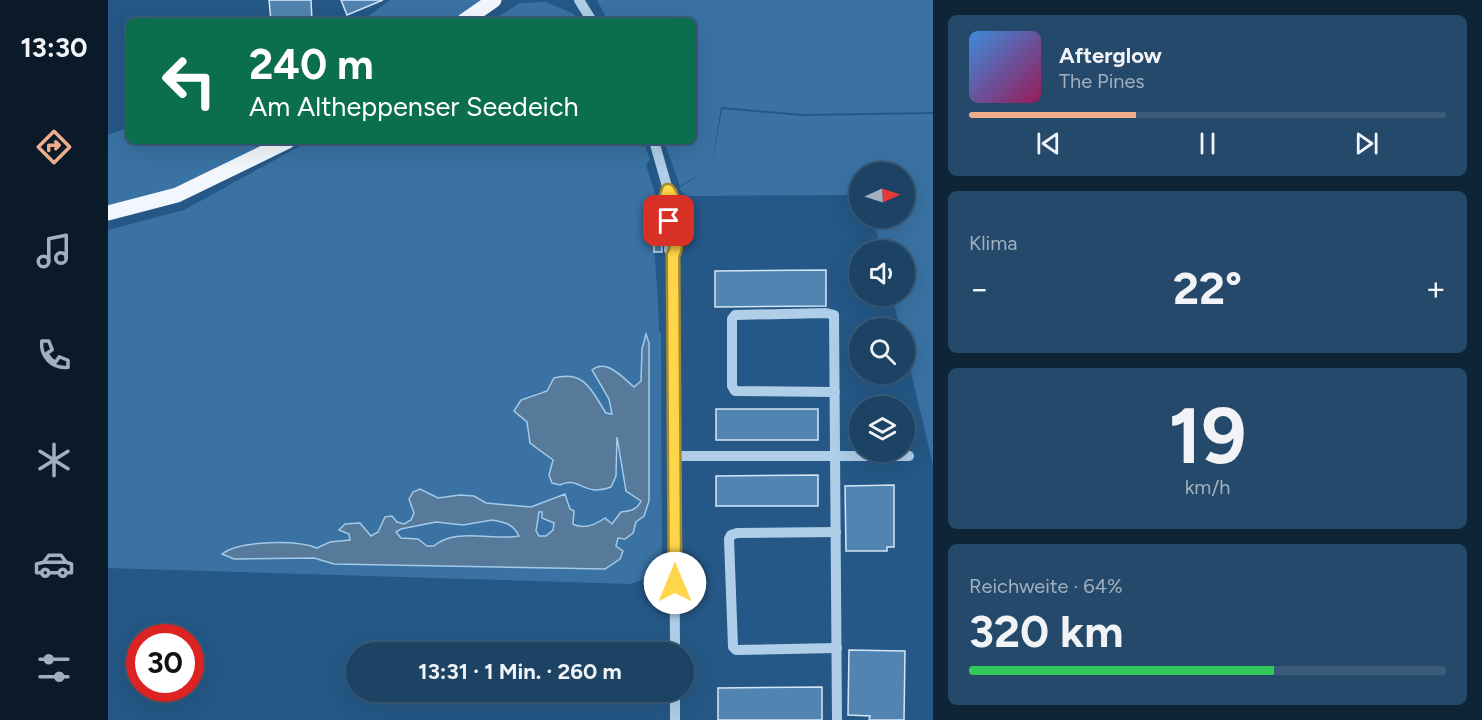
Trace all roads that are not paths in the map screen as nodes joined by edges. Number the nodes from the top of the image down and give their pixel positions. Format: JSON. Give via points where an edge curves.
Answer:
{"nodes":[{"id":1,"x":494,"y":0,"type":"edge"},
{"id":2,"x":579,"y":0,"type":"edge"},
{"id":3,"x":468,"y":18,"type":"edge"},
{"id":4,"x":590,"y":18,"type":"edge"},
{"id":5,"x":282,"y":144,"type":"edge"},
{"id":6,"x":655,"y":144,"type":"edge"},
{"id":7,"x":108,"y":213,"type":"edge"},
{"id":8,"x":835,"y":392,"type":"junction"},
{"id":9,"x":675,"y":456,"type":"junction"},
{"id":10,"x":835,"y":456,"type":"junction"},
{"id":11,"x":849,"y":456,"type":"edge"},
{"id":12,"x":836,"y":532,"type":"junction"},
{"id":13,"x":675,"y":642,"type":"edge"},
{"id":14,"x":837,"y":648,"type":"junction"},
{"id":15,"x":675,"y":702,"type":"edge"},
{"id":16,"x":675,"y":720,"type":"edge"},
{"id":17,"x":837,"y":720,"type":"edge"}],
"edges":[{"from":1,"to":3,"type":"main road"},
{"from":2,"to":4,"type":"street"},
{"from":5,"to":7,"type":"main road","via":[[177,195]]},
{"from":6,"to":9,"type":"street","via":[[668,190],[669,250],[673,255]]},
{"from":8,"to":8,"type":"street","via":[[735,391],[732,319],[735,315],[834,315]]},
{"from":8,"to":10,"type":"street"},
{"from":9,"to":10,"type":"street"},
{"from":9,"to":13,"type":"street"},
{"from":10,"to":11,"type":"street"},
{"from":10,"to":12,"type":"street"},
{"from":12,"to":14,"type":"street"},
{"from":12,"to":14,"type":"street","via":[[737,532],[729,539],[732,644],[736,650]]},
{"from":14,"to":17,"type":"street"},
{"from":15,"to":16,"type":"street"}]}
